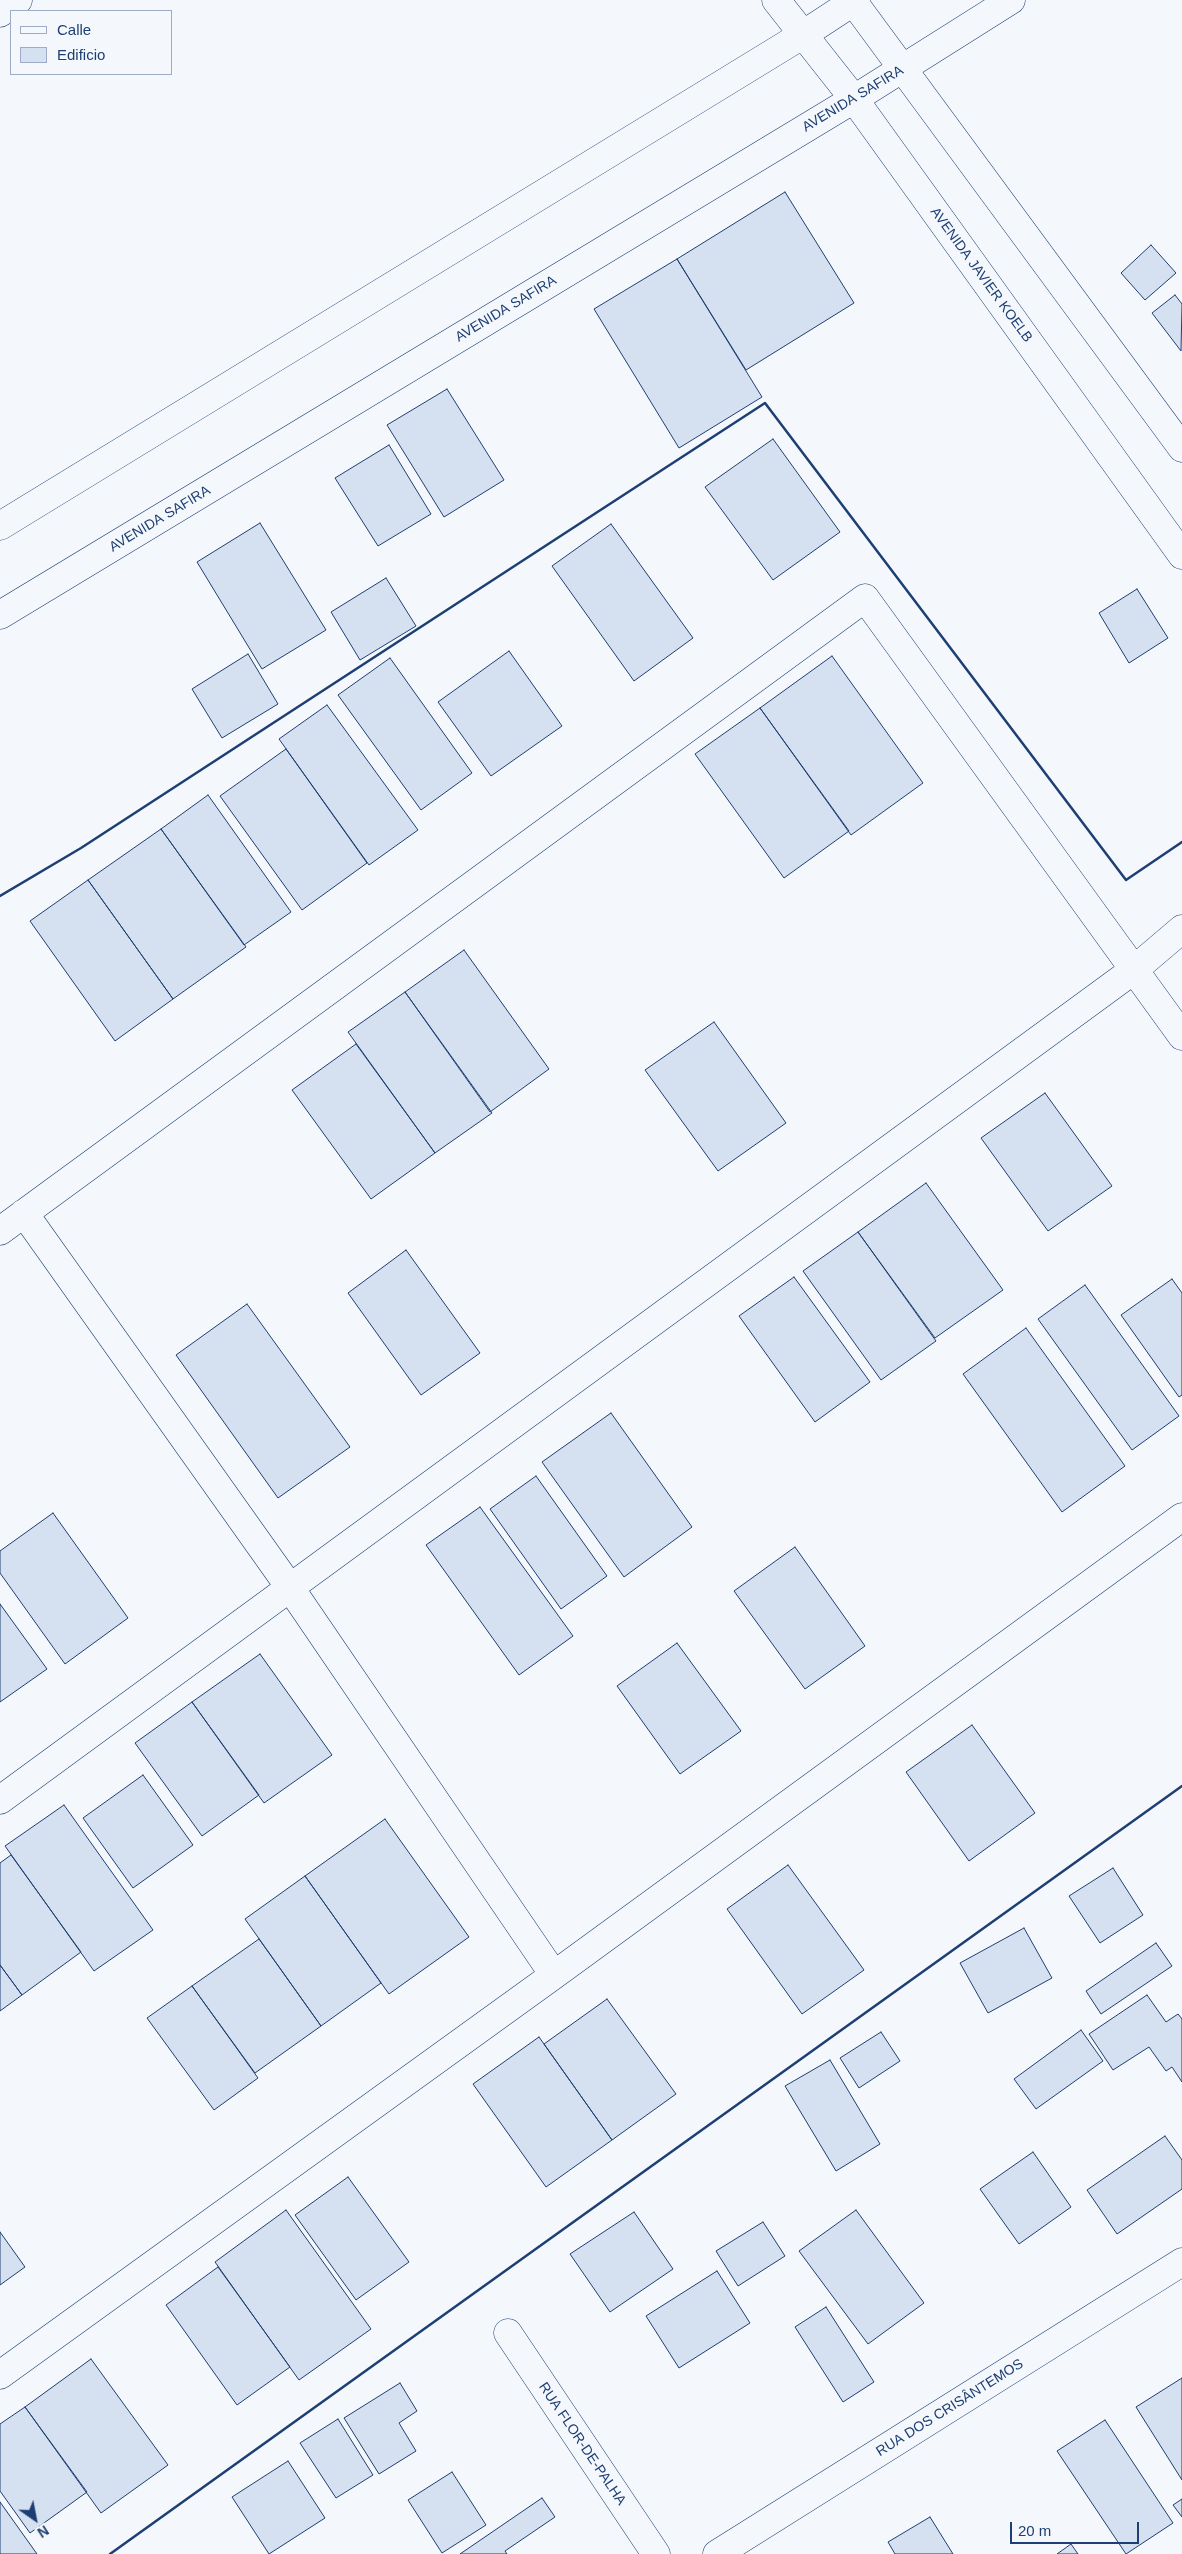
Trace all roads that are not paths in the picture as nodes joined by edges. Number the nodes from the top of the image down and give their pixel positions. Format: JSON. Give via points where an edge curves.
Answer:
{"nodes":[{"id":1,"x":18,"y":0,"type":"edge"},
{"id":2,"x":776,"y":0,"type":"edge"},
{"id":3,"x":1011,"y":0,"type":"edge"},
{"id":4,"x":853,"y":1,"type":"edge"},
{"id":5,"x":0,"y":13,"type":"edge"},
{"id":6,"x":804,"y":34,"type":"junction"},
{"id":7,"x":903,"y":68,"type":"junction"},
{"id":8,"x":854,"y":99,"type":"junction"},
{"id":9,"x":1182,"y":448,"type":"edge"},
{"id":10,"x":0,"y":526,"type":"edge"},
{"id":11,"x":1182,"y":555,"type":"edge"},
{"id":12,"x":0,"y":615,"type":"edge"},
{"id":13,"x":1182,"y":929,"type":"edge"},
{"id":14,"x":1135,"y":969,"type":"junction"},
{"id":15,"x":1182,"y":1036,"type":"edge"},
{"id":16,"x":24,"y":1213,"type":"junction"},
{"id":17,"x":0,"y":1231,"type":"edge"},
{"id":18,"x":1182,"y":1517,"type":"edge"},
{"id":19,"x":291,"y":1589,"type":"junction"},
{"id":20,"x":0,"y":1800,"type":"edge"},
{"id":21,"x":554,"y":1975,"type":"junction"},
{"id":22,"x":1182,"y":2262,"type":"edge"},
{"id":23,"x":508,"y":2333,"type":"dead end"},
{"id":24,"x":0,"y":2375,"type":"edge"},
{"id":25,"x":656,"y":2554,"type":"edge"},
{"id":26,"x":717,"y":2554,"type":"edge"}],
"edges":[{"from":1,"to":5,"type":"street"},
{"from":2,"to":6,"type":"street","name":"AVENIDA JAVIER KOELB"},
{"from":3,"to":7,"type":"street","name":"AVENIDA SAFIRA"},
{"from":4,"to":6,"type":"street"},
{"from":4,"to":7,"type":"street"},
{"from":6,"to":8,"type":"street","name":"AVENIDA JAVIER KOELB"},
{"from":6,"to":10,"type":"street"},
{"from":7,"to":8,"type":"street","name":"AVENIDA SAFIRA"},
{"from":7,"to":9,"type":"street"},
{"from":8,"to":11,"type":"street","name":"AVENIDA JAVIER KOELB"},
{"from":8,"to":12,"type":"street","name":"AVENIDA SAFIRA"},
{"from":13,"to":14,"type":"street"},
{"from":14,"to":15,"type":"street"},
{"from":14,"to":16,"type":"street","via":[[865,598]]},
{"from":14,"to":19,"type":"street"},
{"from":16,"to":17,"type":"street"},
{"from":16,"to":19,"type":"street"},
{"from":18,"to":21,"type":"street"},
{"from":19,"to":20,"type":"street"},
{"from":19,"to":21,"type":"street"},
{"from":21,"to":24,"type":"street"},
{"from":22,"to":26,"type":"street","name":"RUA DOS CRISÂNTEMOS"},
{"from":23,"to":25,"type":"street","name":"RUA FLOR-DE-PALHA"}]}
